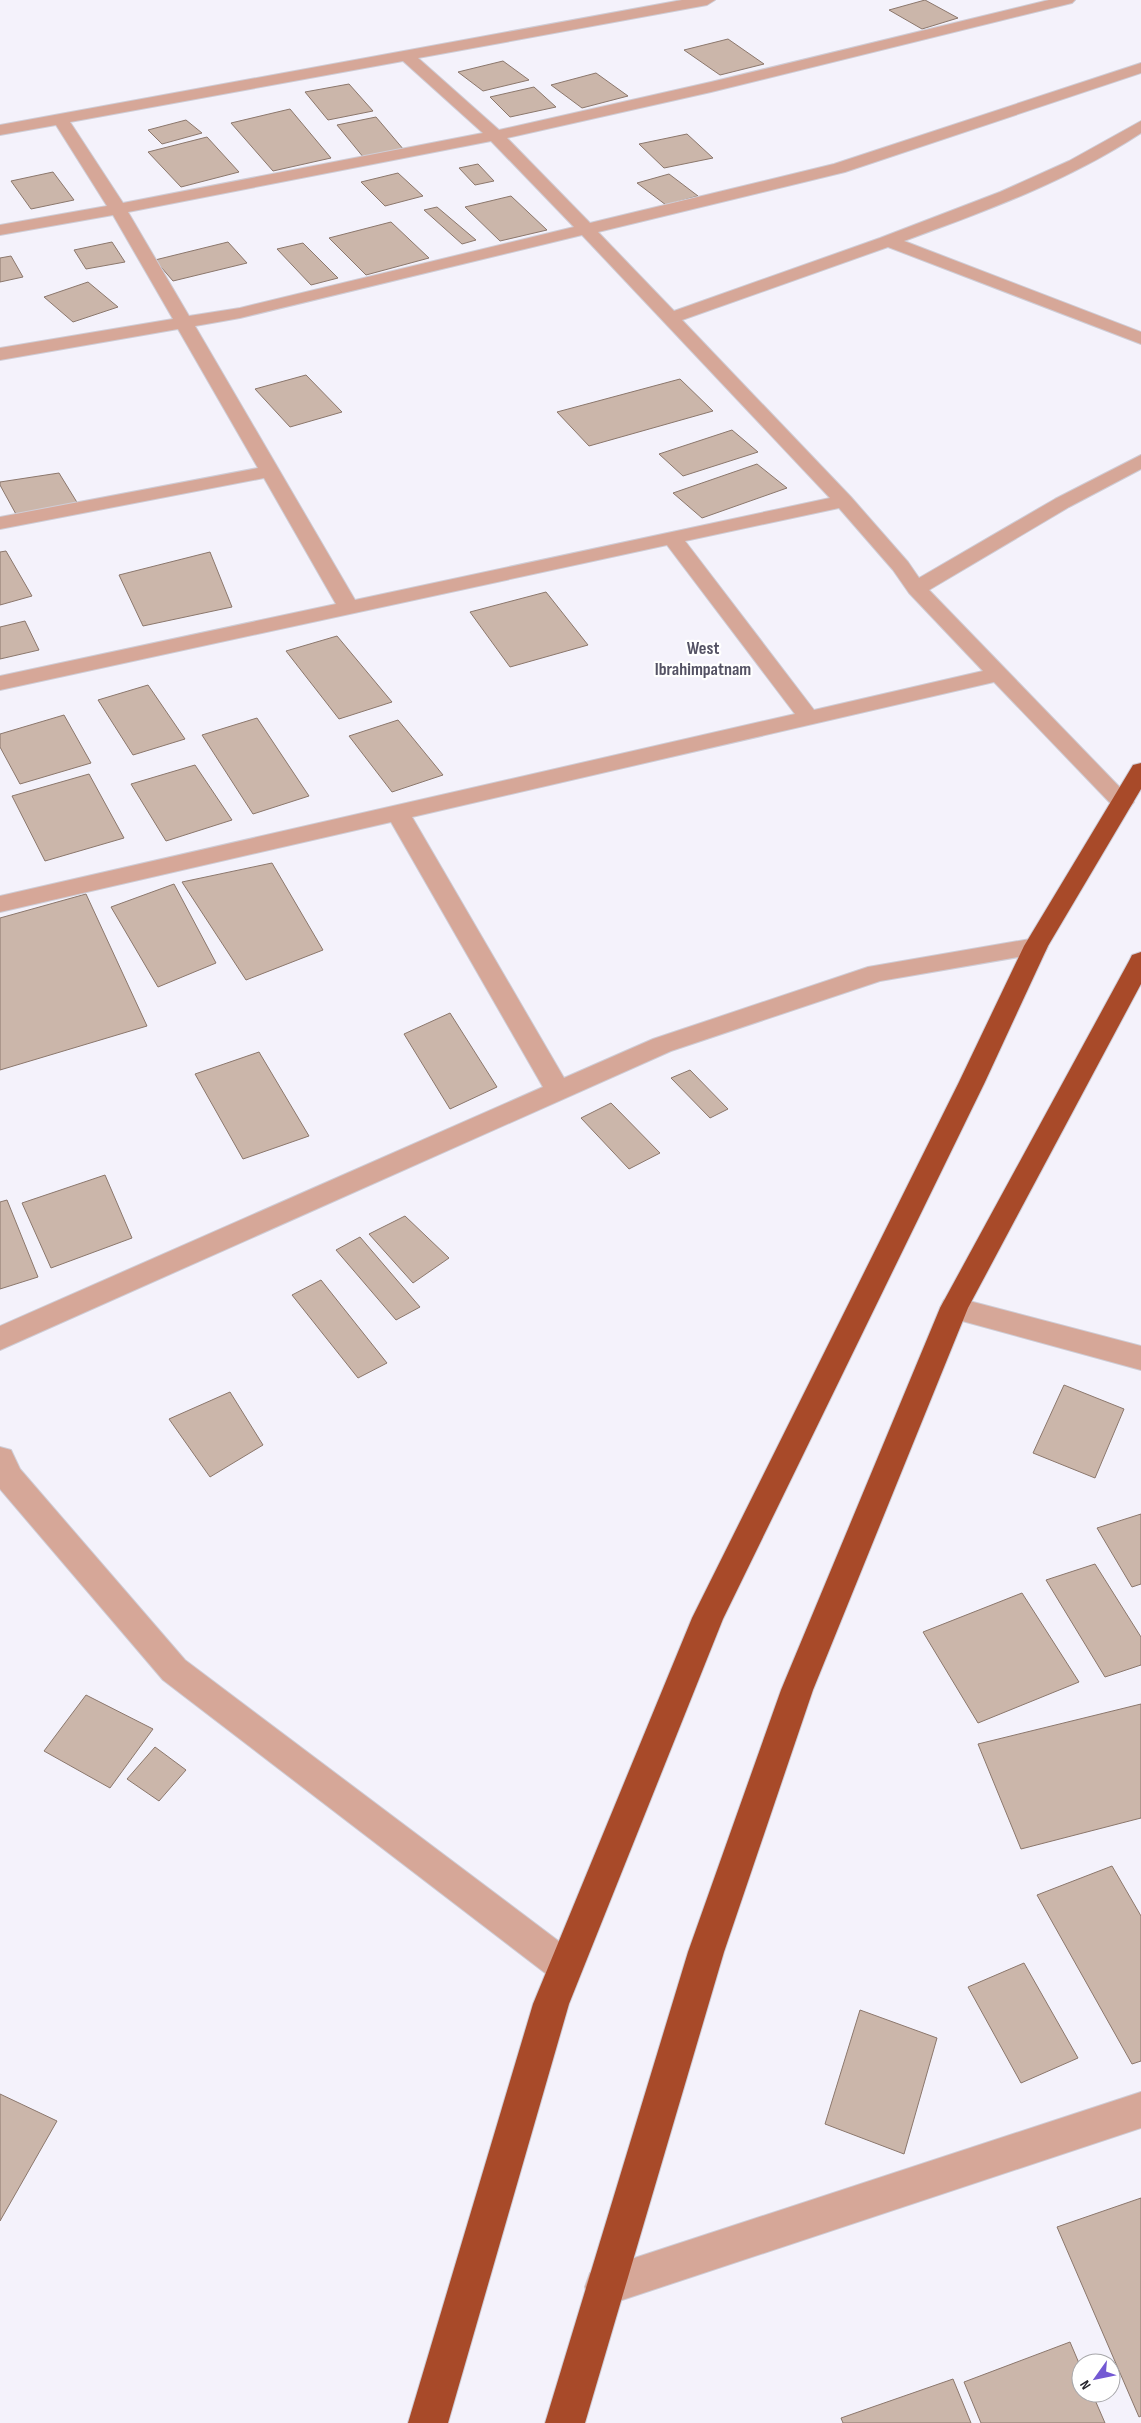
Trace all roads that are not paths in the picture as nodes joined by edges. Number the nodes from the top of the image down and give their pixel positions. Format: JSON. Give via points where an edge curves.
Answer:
{"nodes":[{"id":1,"x":707,"y":0,"type":"edge"},
{"id":2,"x":1067,"y":0,"type":"edge"},
{"id":3,"x":407,"y":56,"type":"junction"},
{"id":4,"x":1141,"y":68,"type":"edge"},
{"id":5,"x":61,"y":120,"type":"junction"},
{"id":6,"x":1141,"y":126,"type":"edge"},
{"id":7,"x":0,"y":130,"type":"edge"},
{"id":8,"x":496,"y":136,"type":"junction"},
{"id":9,"x":118,"y":209,"type":"junction"},
{"id":10,"x":586,"y":229,"type":"junction"},
{"id":11,"x":0,"y":230,"type":"edge"},
{"id":12,"x":890,"y":242,"type":"junction"},
{"id":13,"x":670,"y":318,"type":"junction"},
{"id":14,"x":184,"y":322,"type":"junction"},
{"id":15,"x":1141,"y":338,"type":"edge"},
{"id":16,"x":0,"y":354,"type":"edge"},
{"id":17,"x":1141,"y":461,"type":"edge"},
{"id":18,"x":271,"y":471,"type":"junction"},
{"id":19,"x":844,"y":501,"type":"junction"},
{"id":20,"x":0,"y":523,"type":"edge"},
{"id":21,"x":670,"y":537,"type":"junction"},
{"id":22,"x":916,"y":589,"type":"junction"},
{"id":23,"x":348,"y":606,"type":"junction"},
{"id":24,"x":1000,"y":674,"type":"junction"},
{"id":25,"x":0,"y":683,"type":"edge"},
{"id":26,"x":809,"y":718,"type":"junction"},
{"id":27,"x":1141,"y":770,"type":"edge"},
{"id":28,"x":1122,"y":802,"type":"junction"},
{"id":29,"x":398,"y":813,"type":"junction"},
{"id":30,"x":0,"y":904,"type":"edge"},
{"id":31,"x":1036,"y":946,"type":"junction"},
{"id":32,"x":1140,"y":965,"type":"edge"},
{"id":33,"x":558,"y":1091,"type":"junction"},
{"id":34,"x":954,"y":1308,"type":"junction"},
{"id":35,"x":0,"y":1339,"type":"edge"},
{"id":36,"x":1141,"y":1358,"type":"edge"},
{"id":37,"x":0,"y":1459,"type":"edge"},
{"id":38,"x":566,"y":1967,"type":"junction"},
{"id":39,"x":1141,"y":2110,"type":"edge"},
{"id":40,"x":604,"y":2287,"type":"junction"},
{"id":41,"x":428,"y":2423,"type":"edge"},
{"id":42,"x":565,"y":2423,"type":"edge"}],
"edges":[{"from":1,"to":3,"type":"street"},
{"from":2,"to":8,"type":"street"},
{"from":3,"to":5,"type":"street"},
{"from":3,"to":8,"type":"street"},
{"from":4,"to":10,"type":"street","via":[[840,168]]},
{"from":5,"to":7,"type":"street"},
{"from":5,"to":9,"type":"street"},
{"from":6,"to":12,"type":"street","via":[[1044,181]]},
{"from":8,"to":9,"type":"street"},
{"from":8,"to":10,"type":"street"},
{"from":9,"to":11,"type":"street"},
{"from":9,"to":14,"type":"street"},
{"from":10,"to":13,"type":"street"},
{"from":10,"to":14,"type":"street","via":[[240,313]]},
{"from":12,"to":13,"type":"street"},
{"from":12,"to":15,"type":"street"},
{"from":13,"to":19,"type":"street"},
{"from":14,"to":16,"type":"street"},
{"from":14,"to":18,"type":"street"},
{"from":17,"to":22,"type":"street"},
{"from":18,"to":20,"type":"street"},
{"from":18,"to":23,"type":"street"},
{"from":19,"to":21,"type":"street"},
{"from":19,"to":22,"type":"street","via":[[901,566]]},
{"from":21,"to":23,"type":"street"},
{"from":21,"to":26,"type":"street"},
{"from":22,"to":24,"type":"street"},
{"from":23,"to":25,"type":"street"},
{"from":24,"to":26,"type":"street"},
{"from":24,"to":28,"type":"street"},
{"from":26,"to":29,"type":"street"},
{"from":27,"to":28,"type":"highway"},
{"from":28,"to":31,"type":"highway"},
{"from":29,"to":30,"type":"street"},
{"from":29,"to":33,"type":"street"},
{"from":31,"to":33,"type":"street","via":[[877,973],[662,1045]]},
{"from":31,"to":38,"type":"highway","via":[[708,1618]]},
{"from":32,"to":34,"type":"highway"},
{"from":33,"to":35,"type":"street"},
{"from":34,"to":36,"type":"street"},
{"from":34,"to":40,"type":"highway","via":[[797,1690],[706,1952]]},
{"from":37,"to":38,"type":"street","via":[[8,1477],[174,1670]]},
{"from":38,"to":41,"type":"highway","via":[[534,2060]]},
{"from":39,"to":40,"type":"street"},
{"from":40,"to":42,"type":"highway"}]}
